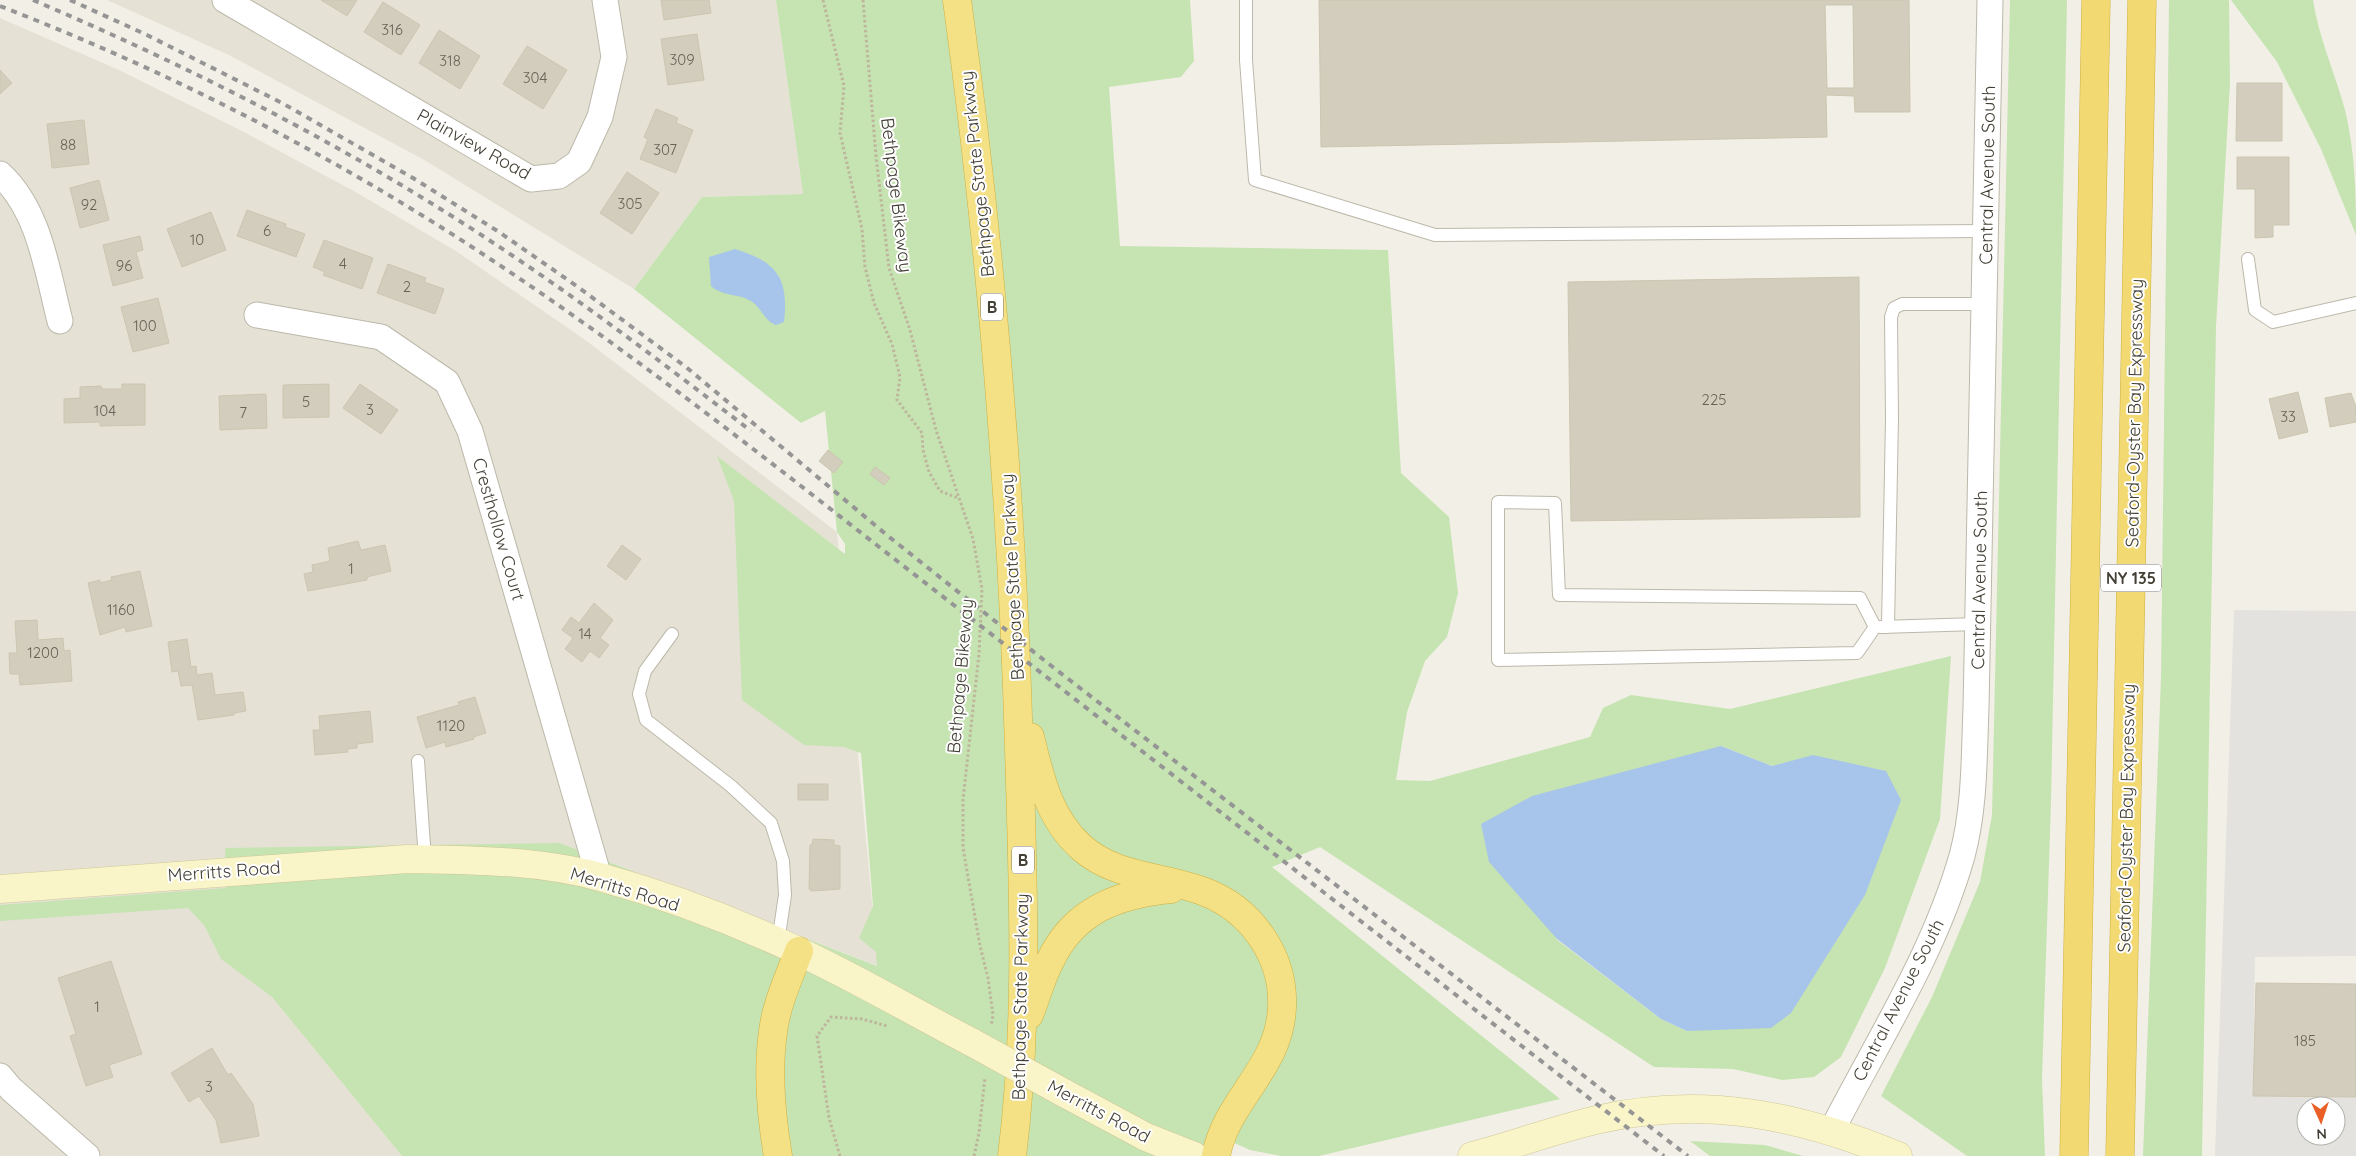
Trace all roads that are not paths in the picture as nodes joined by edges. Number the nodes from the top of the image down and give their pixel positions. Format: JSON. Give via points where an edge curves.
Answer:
{"nodes":[{"id":1,"x":225,"y":0,"type":"edge"},
{"id":2,"x":605,"y":0,"type":"edge"},
{"id":3,"x":956,"y":0,"type":"edge"},
{"id":4,"x":1246,"y":0,"type":"edge"},
{"id":5,"x":1990,"y":0,"type":"edge"},
{"id":6,"x":2096,"y":0,"type":"edge"},
{"id":7,"x":2142,"y":0,"type":"edge"},
{"id":8,"x":0,"y":174,"type":"edge"},
{"id":9,"x":1986,"y":231,"type":"junction"},
{"id":10,"x":2248,"y":259,"type":"dead end"},
{"id":11,"x":2356,"y":303,"type":"edge"},
{"id":12,"x":1984,"y":304,"type":"junction"},
{"id":13,"x":257,"y":315,"type":"dead end"},
{"id":14,"x":60,"y":321,"type":"dead end"},
{"id":15,"x":1978,"y":624,"type":"junction"},
{"id":16,"x":1875,"y":627,"type":"junction"},
{"id":17,"x":1888,"y":627,"type":"junction"},
{"id":18,"x":672,"y":634,"type":"dead end"},
{"id":19,"x":1018,"y":685,"type":"junction"},
{"id":20,"x":418,"y":761,"type":"dead end"},
{"id":21,"x":425,"y":859,"type":"junction"},
{"id":22,"x":599,"y":877,"type":"junction"},
{"id":23,"x":1188,"y":887,"type":"junction"},
{"id":24,"x":0,"y":888,"type":"edge"},
{"id":25,"x":788,"y":947,"type":"junction"},
{"id":26,"x":1022,"y":1035,"type":"junction"},
{"id":27,"x":0,"y":1076,"type":"edge"},
{"id":28,"x":1832,"y":1130,"type":"junction"},
{"id":29,"x":87,"y":1156,"type":"edge"},
{"id":30,"x":778,"y":1156,"type":"edge"},
{"id":31,"x":1012,"y":1156,"type":"edge"},
{"id":32,"x":1194,"y":1156,"type":"edge"},
{"id":33,"x":1216,"y":1156,"type":"edge"},
{"id":34,"x":1472,"y":1156,"type":"edge"},
{"id":35,"x":1898,"y":1156,"type":"edge"},
{"id":36,"x":2074,"y":1156,"type":"edge"},
{"id":37,"x":2120,"y":1156,"type":"edge"}],
"edges":[{"from":1,"to":2,"type":"street","name":"Plainview Road","via":[[531,179],[558,176],[579,162],[600,117],[614,57]]},
{"from":3,"to":19,"type":"highway","name":"Bethpage State Parkway","number":"B","via":[[972,112],[1003,432]]},
{"from":4,"to":9,"type":"lane","via":[[1246,60],[1255,180],[1435,235]]},
{"from":5,"to":9,"type":"street","name":"Central Avenue South"},
{"from":6,"to":36,"type":"highway","number":"NY 135"},
{"from":7,"to":37,"type":"highway","name":"Seaford-Oyster Bay Expressway","number":"NY 135"},
{"from":8,"to":14,"type":"street","via":[[20,197],[32,219]]},
{"from":9,"to":12,"type":"street","name":"Central Avenue South"},
{"from":10,"to":11,"type":"lane","via":[[2255,310],[2273,322]]},
{"from":12,"to":15,"type":"street","name":"Central Avenue South"},
{"from":12,"to":17,"type":"lane","via":[[1902,304],[1894,308],[1891,317]]},
{"from":13,"to":22,"type":"street","name":"Cresthollow Court","via":[[381,337],[447,382],[470,431]]},
{"from":15,"to":17,"type":"lane"},
{"from":15,"to":28,"type":"street","name":"Central Avenue South","via":[[1971,805],[1962,855],[1938,926],[1914,979]]},
{"from":16,"to":16,"type":"lane","via":[[1860,598],[1558,595],[1555,503],[1498,502],[1498,660],[1857,653]]},
{"from":16,"to":17,"type":"lane"},
{"from":18,"to":25,"type":"lane","via":[[645,671],[639,694],[646,720],[731,786],[771,823],[783,861]]},
{"from":19,"to":23,"type":"highway","via":[[1044,788],[1059,822],[1070,837],[1113,867]]},
{"from":19,"to":26,"type":"highway","name":"Bethpage State Parkway","number":"B","via":[[1024,913]]},
{"from":20,"to":21,"type":"lane"},
{"from":21,"to":22,"type":"main road","name":"Merritts Road","via":[[538,865]]},
{"from":21,"to":24,"type":"main road","name":"Merritts Road"},
{"from":22,"to":25,"type":"main road","name":"Merritts Road","via":[[725,921]]},
{"from":23,"to":26,"type":"highway","via":[[1147,891],[1116,899],[1084,918],[1071,930],[1050,961]]},
{"from":23,"to":33,"type":"highway","via":[[1218,897],[1251,923],[1271,952],[1282,988],[1280,1027],[1274,1047],[1226,1123]]},
{"from":25,"to":30,"type":"highway","via":[[783,994],[773,1031],[769,1077]]},
{"from":25,"to":32,"type":"main road","name":"Merritts Road","bridge":true,"via":[[982,1039],[1064,1093],[1146,1136]]},
{"from":26,"to":31,"type":"highway","name":"Bethpage State Parkway","number":"B"},
{"from":27,"to":29,"type":"street"},
{"from":28,"to":34,"type":"main road","via":[[1780,1116],[1747,1112],[1661,1112],[1597,1120]]},
{"from":28,"to":35,"type":"main road"}]}
